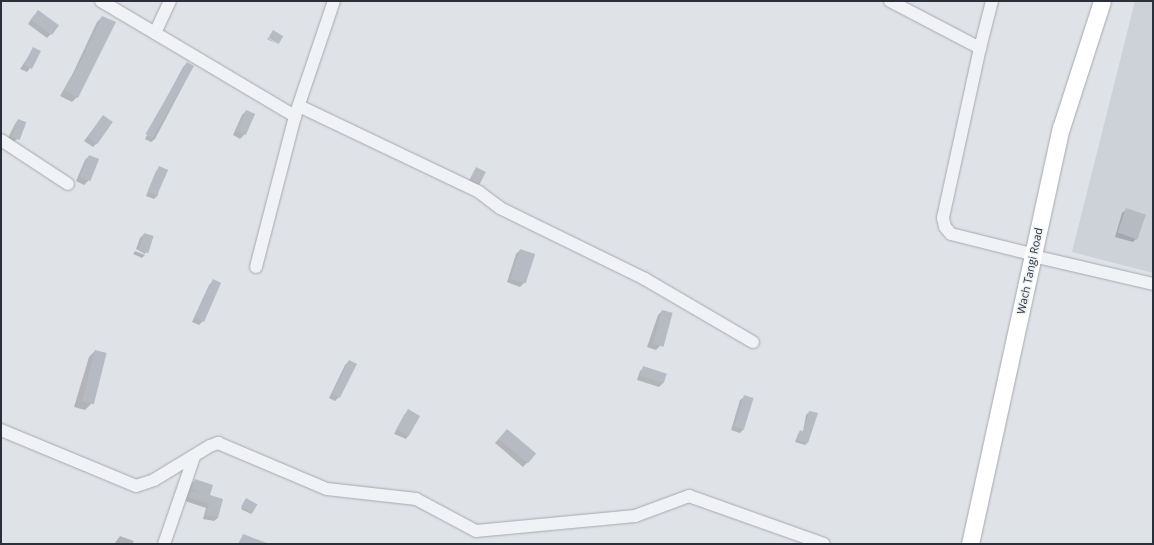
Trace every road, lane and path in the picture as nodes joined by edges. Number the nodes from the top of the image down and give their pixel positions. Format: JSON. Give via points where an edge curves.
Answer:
{"nodes":[{"id":1,"x":101,"y":1,"type":"edge"},
{"id":2,"x":170,"y":1,"type":"edge"},
{"id":3,"x":334,"y":1,"type":"edge"},
{"id":4,"x":890,"y":1,"type":"edge"},
{"id":5,"x":992,"y":1,"type":"edge"},
{"id":6,"x":1102,"y":1,"type":"edge"},
{"id":7,"x":155,"y":33,"type":"junction"},
{"id":8,"x":980,"y":48,"type":"junction"},
{"id":9,"x":297,"y":111,"type":"junction"},
{"id":10,"x":1,"y":140,"type":"edge"},
{"id":11,"x":68,"y":184,"type":"dead end"},
{"id":12,"x":1030,"y":254,"type":"junction"},
{"id":13,"x":256,"y":267,"type":"dead end"},
{"id":14,"x":1153,"y":284,"type":"edge"},
{"id":15,"x":753,"y":342,"type":"dead end"},
{"id":16,"x":1,"y":430,"type":"edge"},
{"id":17,"x":194,"y":457,"type":"junction"},
{"id":18,"x":164,"y":544,"type":"edge"},
{"id":19,"x":824,"y":544,"type":"edge"},
{"id":20,"x":970,"y":544,"type":"edge"}],
"edges":[{"from":1,"to":7,"type":"street"},
{"from":2,"to":7,"type":"street"},
{"from":3,"to":9,"type":"street"},
{"from":4,"to":8,"type":"street"},
{"from":5,"to":8,"type":"street"},
{"from":6,"to":12,"type":"main road","name":"Wach Tangi Road","via":[[1061,128]]},
{"from":7,"to":9,"type":"street"},
{"from":8,"to":12,"type":"street","via":[[943,218],[945,227],[951,234]]},
{"from":9,"to":13,"type":"street"},
{"from":9,"to":15,"type":"street","via":[[479,192],[500,208],[645,279]]},
{"from":10,"to":11,"type":"street"},
{"from":12,"to":14,"type":"street"},
{"from":12,"to":20,"type":"main road","name":"Wach Tangi Road"},
{"from":16,"to":17,"type":"street","via":[[136,486],[154,480]]},
{"from":17,"to":18,"type":"street"},
{"from":17,"to":19,"type":"street","via":[[218,443],[327,489],[416,499],[476,531],[635,516],[689,496]]}]}
